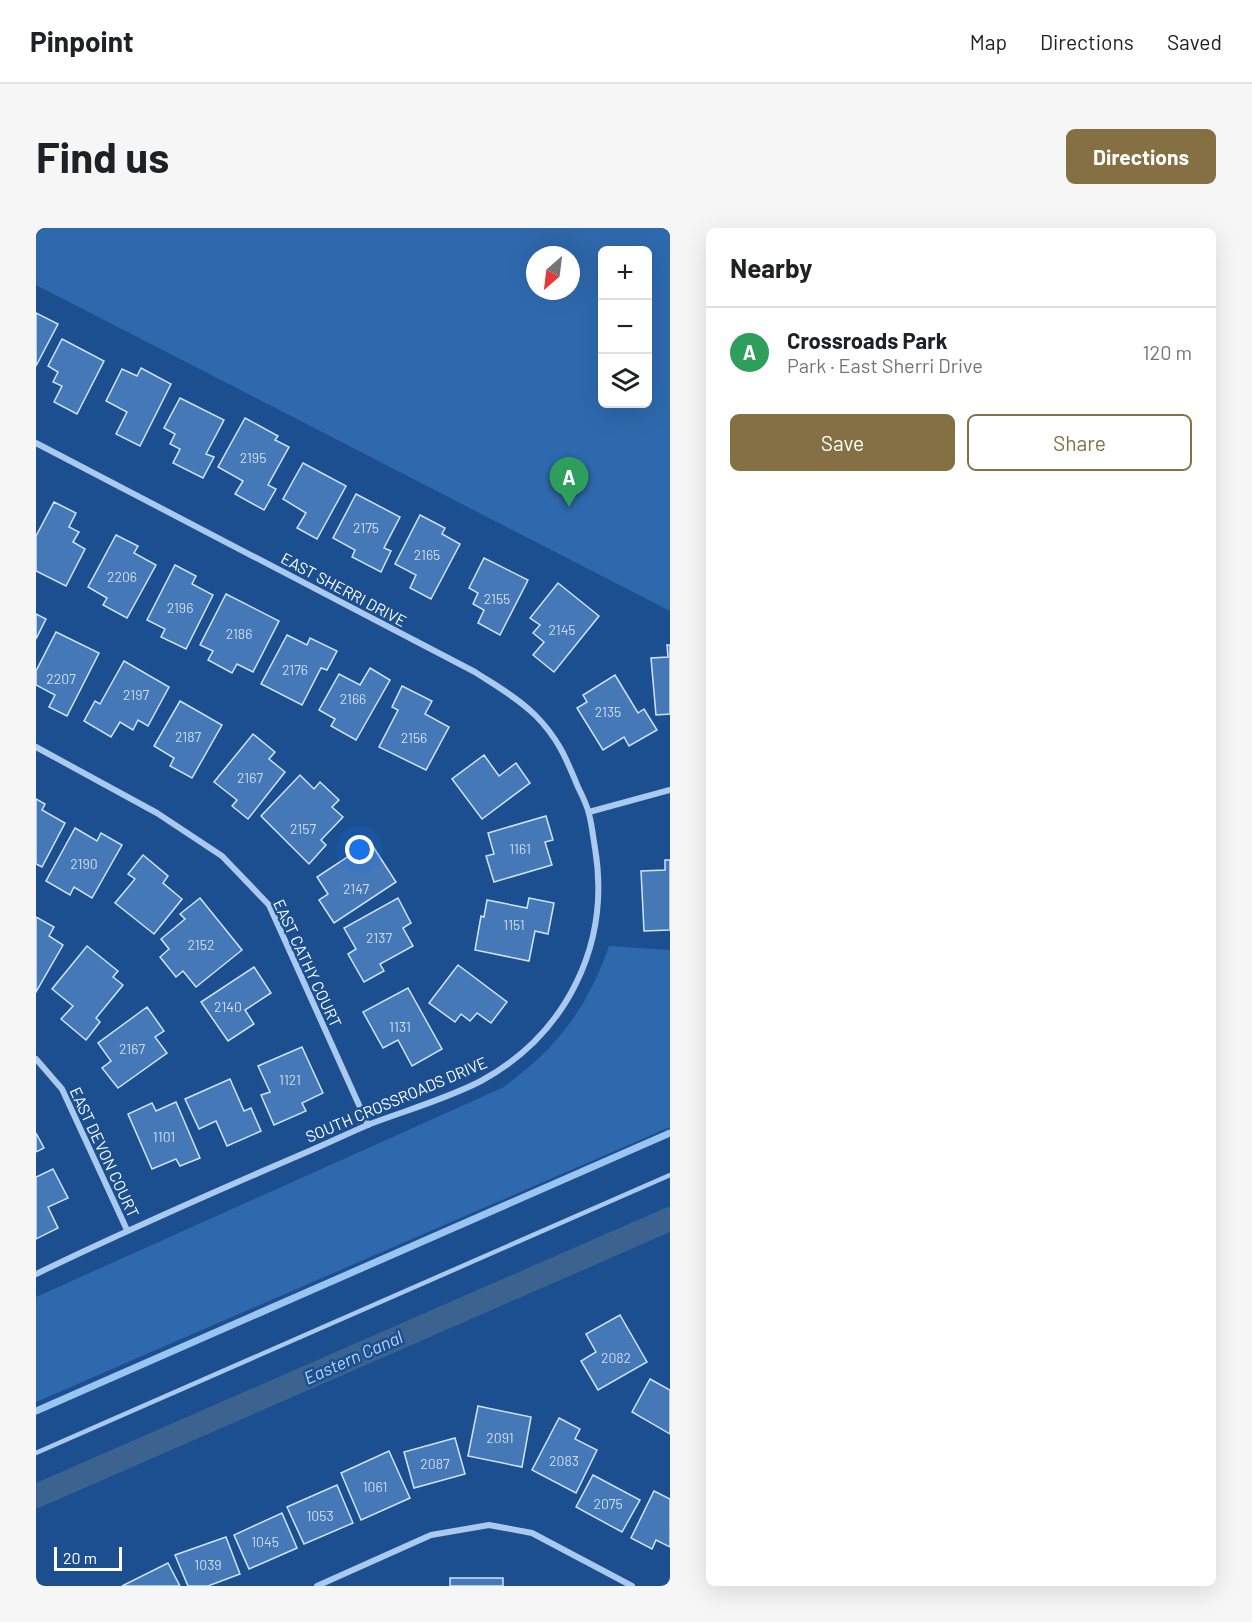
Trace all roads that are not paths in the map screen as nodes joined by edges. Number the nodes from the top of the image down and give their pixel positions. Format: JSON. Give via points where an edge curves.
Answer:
{"nodes":[{"id":1,"x":36,"y":443,"type":"edge"},
{"id":2,"x":36,"y":747,"type":"edge"},
{"id":3,"x":670,"y":790,"type":"edge"},
{"id":4,"x":589,"y":812,"type":"junction"},
{"id":5,"x":36,"y":1059,"type":"edge"},
{"id":6,"x":368,"y":1125,"type":"junction"},
{"id":7,"x":670,"y":1174,"type":"edge"},
{"id":8,"x":127,"y":1230,"type":"junction"},
{"id":9,"x":36,"y":1274,"type":"edge"},
{"id":10,"x":36,"y":1453,"type":"edge"},
{"id":11,"x":317,"y":1586,"type":"edge"},
{"id":12,"x":632,"y":1586,"type":"edge"}],
"edges":[{"from":1,"to":4,"type":"street","name":"EAST SHERRI DRIVE","via":[[475,672],[535,715],[561,746]]},
{"from":2,"to":6,"type":"street","name":"EAST CATHY COURT","via":[[157,813],[222,856],[269,906]]},
{"from":3,"to":4,"type":"street"},
{"from":4,"to":6,"type":"street","name":"SOUTH CROSSROADS DRIVE","via":[[598,865],[597,919],[589,956],[552,1023],[526,1049],[480,1081]]},
{"from":5,"to":8,"type":"street","name":"EAST DEVON COURT","via":[[62,1089]]},
{"from":6,"to":8,"type":"street","name":"SOUTH CROSSROADS DRIVE"},
{"from":7,"to":10,"type":"lane"},
{"from":8,"to":9,"type":"street","name":"SOUTH CROSSROADS DRIVE"},
{"from":11,"to":12,"type":"street","via":[[431,1535],[489,1525],[532,1533]]}]}
